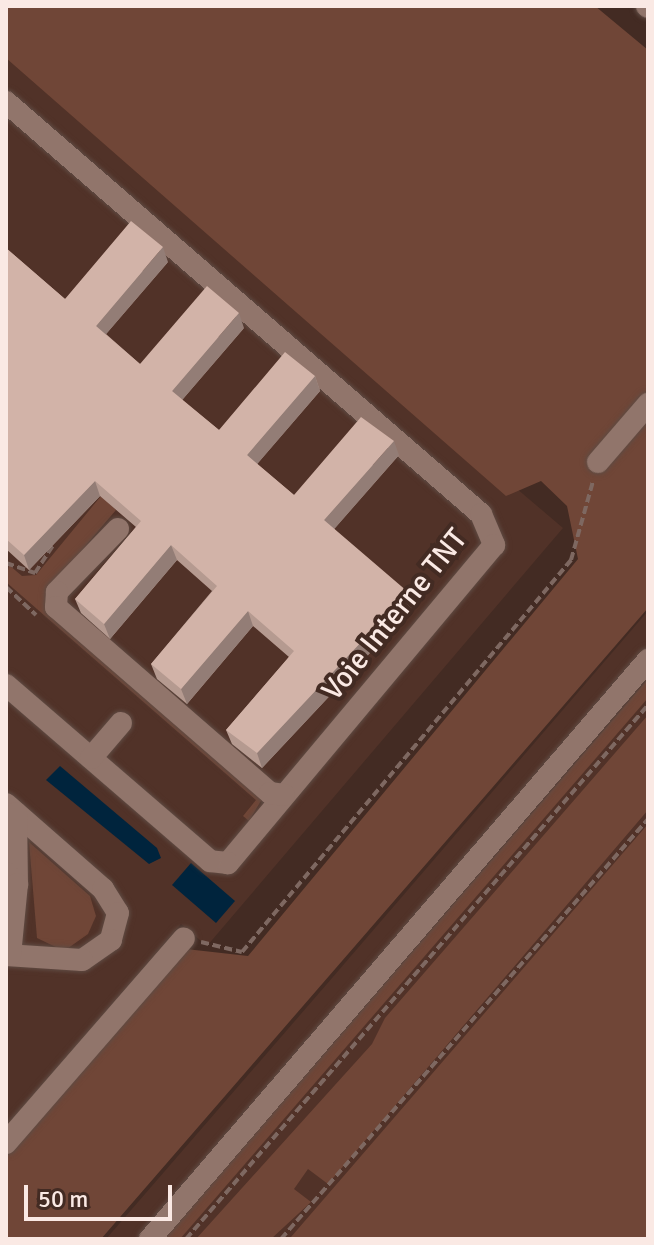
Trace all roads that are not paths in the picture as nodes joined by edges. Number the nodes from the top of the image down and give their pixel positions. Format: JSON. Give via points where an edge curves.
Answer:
{"nodes":[{"id":1,"x":6,"y":102,"type":"edge"},
{"id":2,"x":648,"y":404,"type":"edge"},
{"id":3,"x":598,"y":462,"type":"road end"},
{"id":4,"x":118,"y":529,"type":"dead end"},
{"id":5,"x":648,"y":660,"type":"edge"},
{"id":6,"x":6,"y":685,"type":"edge"},
{"id":7,"x":121,"y":723,"type":"dead end"},
{"id":8,"x":91,"y":758,"type":"junction"},
{"id":9,"x":284,"y":795,"type":"junction"},
{"id":10,"x":11,"y":809,"type":"edge"},
{"id":11,"x":11,"y":878,"type":"edge"},
{"id":12,"x":184,"y":938,"type":"road end"},
{"id":13,"x":8,"y":955,"type":"edge"},
{"id":14,"x":6,"y":1143,"type":"edge"},
{"id":15,"x":150,"y":1239,"type":"edge"}],
"edges":[{"from":1,"to":9,"type":"lane","name":"Voie Interne TNT","via":[[490,527],[490,555]]},
{"from":2,"to":3,"type":"lane"},
{"from":4,"to":9,"type":"lane","via":[[57,592],[58,611],[270,793]]},
{"from":5,"to":15,"type":"lane"},
{"from":6,"to":8,"type":"lane","name":"Voie Interne TNT"},
{"from":7,"to":8,"type":"lane"},
{"from":8,"to":9,"type":"lane","name":"Voie Interne TNT","via":[[215,863],[234,860]]},
{"from":10,"to":11,"type":"lane"},
{"from":10,"to":13,"type":"lane","via":[[103,889],[118,913],[111,940],[82,960]]},
{"from":11,"to":13,"type":"lane"},
{"from":12,"to":14,"type":"lane"}]}
